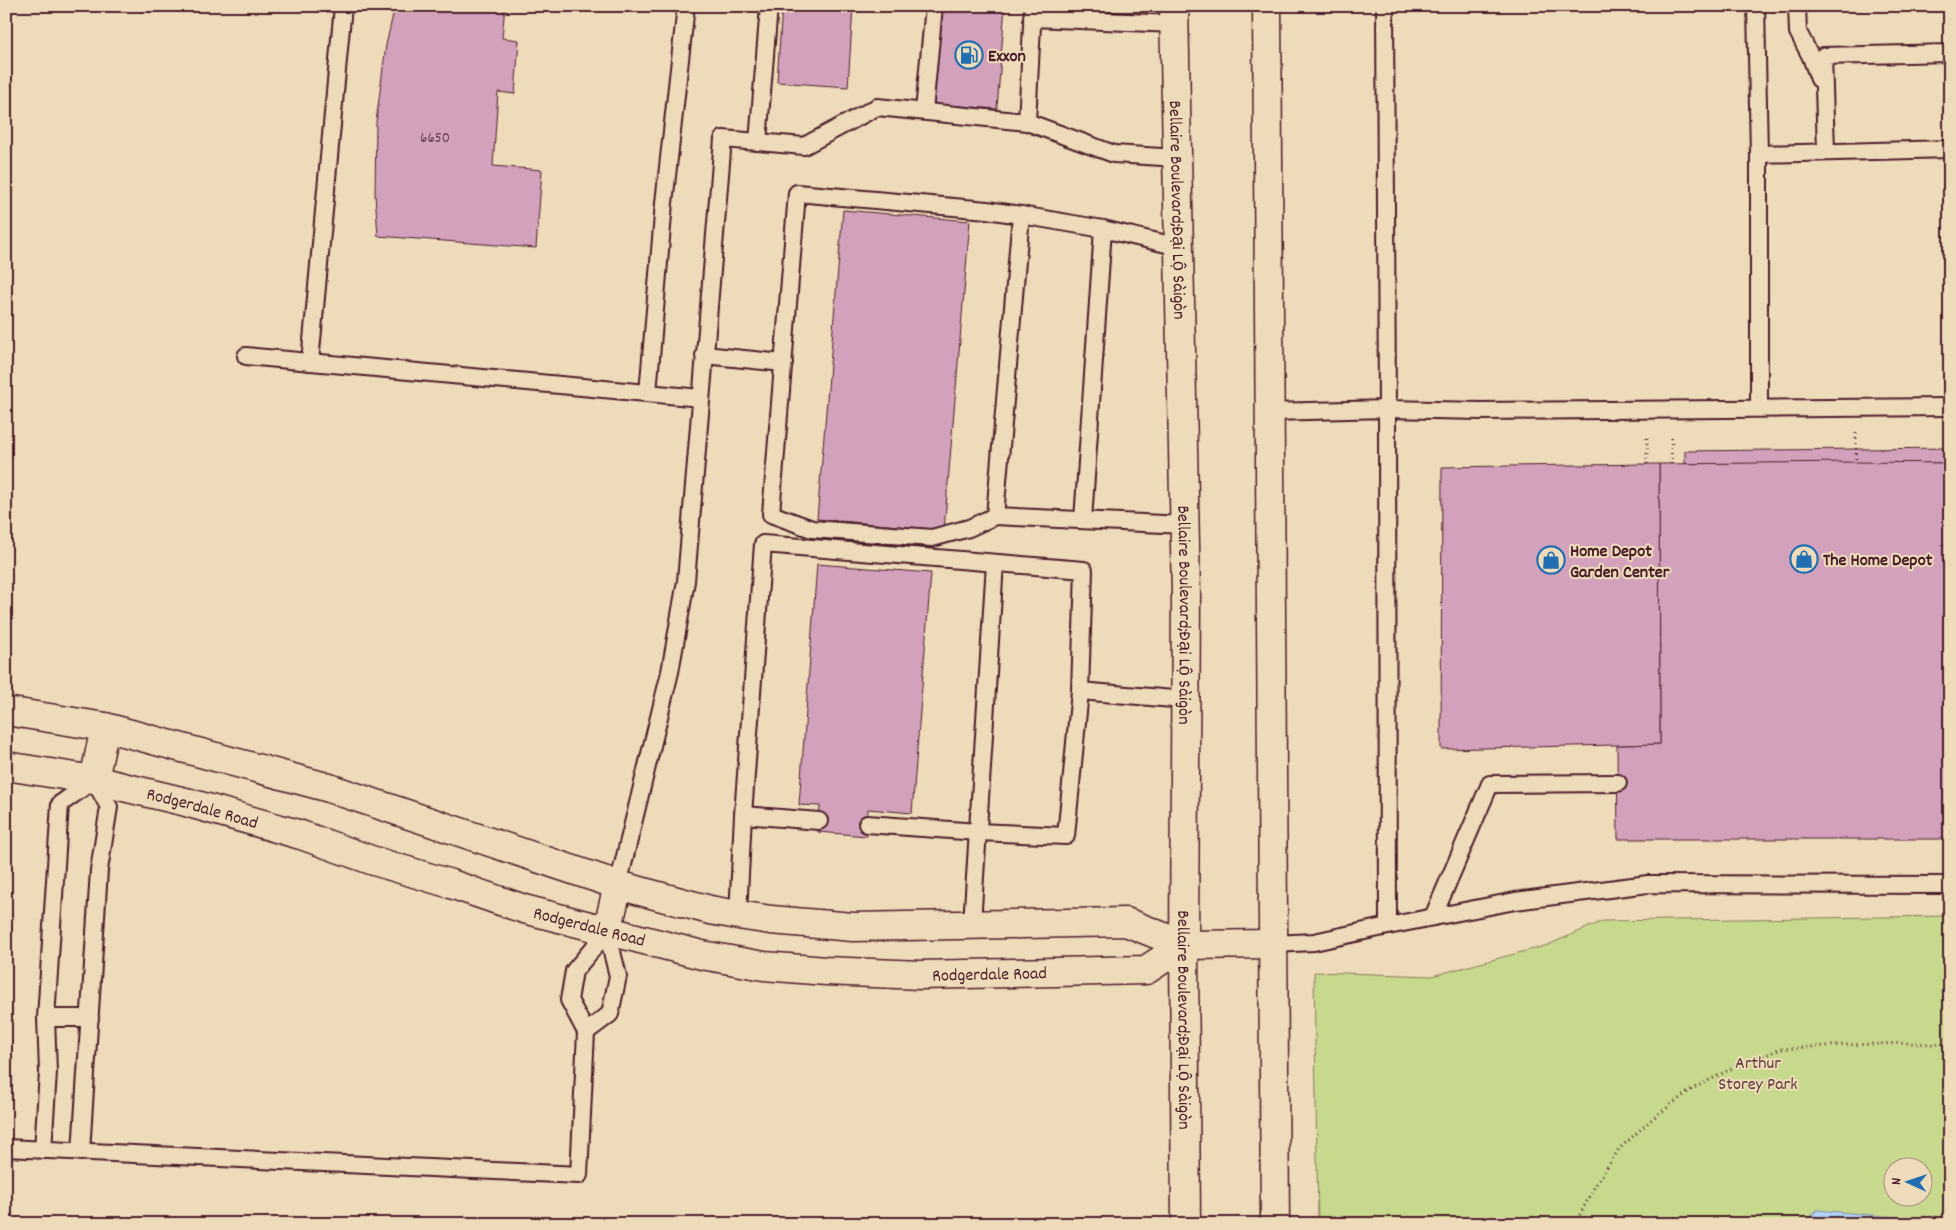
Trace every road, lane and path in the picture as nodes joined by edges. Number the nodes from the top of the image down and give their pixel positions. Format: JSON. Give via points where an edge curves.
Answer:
{"nodes":[{"id":1,"x":343,"y":6,"type":"edge"},
{"id":2,"x":686,"y":6,"type":"edge"},
{"id":3,"x":769,"y":6,"type":"edge"},
{"id":4,"x":934,"y":6,"type":"edge"},
{"id":5,"x":1266,"y":6,"type":"edge"},
{"id":6,"x":1385,"y":6,"type":"edge"},
{"id":7,"x":1756,"y":6,"type":"edge"},
{"id":8,"x":1797,"y":6,"type":"edge"},
{"id":9,"x":1033,"y":12,"type":"edge"},
{"id":10,"x":1174,"y":15,"type":"edge"},
{"id":11,"x":1950,"y":53,"type":"edge"},
{"id":12,"x":1825,"y":94,"type":"junction"},
{"id":13,"x":924,"y":112,"type":"junction"},
{"id":14,"x":1027,"y":122,"type":"junction"},
{"id":15,"x":758,"y":142,"type":"junction"},
{"id":16,"x":1950,"y":149,"type":"edge"},
{"id":17,"x":1826,"y":151,"type":"junction"},
{"id":18,"x":1759,"y":154,"type":"junction"},
{"id":19,"x":1177,"y":158,"type":"junction"},
{"id":20,"x":1021,"y":215,"type":"junction"},
{"id":21,"x":1103,"y":228,"type":"junction"},
{"id":22,"x":1179,"y":247,"type":"junction"},
{"id":23,"x":704,"y":355,"type":"junction"},
{"id":24,"x":246,"y":356,"type":"dead end"},
{"id":25,"x":310,"y":362,"type":"junction"},
{"id":26,"x":784,"y":363,"type":"junction"},
{"id":27,"x":648,"y":393,"type":"junction"},
{"id":28,"x":701,"y":398,"type":"junction"},
{"id":29,"x":1950,"y":407,"type":"edge"},
{"id":30,"x":1759,"y":408,"type":"junction"},
{"id":31,"x":1387,"y":409,"type":"junction"},
{"id":32,"x":1270,"y":412,"type":"junction"},
{"id":33,"x":995,"y":516,"type":"junction"},
{"id":34,"x":1083,"y":520,"type":"junction"},
{"id":35,"x":1185,"y":525,"type":"junction"},
{"id":36,"x":995,"y":563,"type":"junction"},
{"id":37,"x":1080,"y":691,"type":"junction"},
{"id":38,"x":1185,"y":700,"type":"junction"},
{"id":39,"x":6,"y":711,"type":"edge"},
{"id":40,"x":105,"y":727,"type":"junction"},
{"id":41,"x":6,"y":766,"type":"edge"},
{"id":42,"x":94,"y":780,"type":"junction"},
{"id":43,"x":1618,"y":782,"type":"dead end"},
{"id":44,"x":743,"y":815,"type":"junction"},
{"id":45,"x":818,"y":821,"type":"dead end"},
{"id":46,"x":867,"y":824,"type":"dead end"},
{"id":47,"x":978,"y":832,"type":"junction"},
{"id":48,"x":618,"y":885,"type":"junction"},
{"id":49,"x":1950,"y":885,"type":"edge"},
{"id":50,"x":738,"y":915,"type":"junction"},
{"id":51,"x":1433,"y":917,"type":"junction"},
{"id":52,"x":972,"y":924,"type":"junction"},
{"id":53,"x":1388,"y":926,"type":"junction"},
{"id":54,"x":607,"y":932,"type":"junction"},
{"id":55,"x":1274,"y":944,"type":"junction"},
{"id":56,"x":1184,"y":945,"type":"junction"},
{"id":57,"x":46,"y":1018,"type":"junction"},
{"id":58,"x":90,"y":1018,"type":"junction"},
{"id":59,"x":586,"y":1032,"type":"junction"},
{"id":60,"x":1950,"y":1045,"type":"edge"},
{"id":61,"x":6,"y":1148,"type":"edge"},
{"id":62,"x":43,"y":1150,"type":"junction"},
{"id":63,"x":81,"y":1152,"type":"junction"},
{"id":64,"x":1186,"y":1224,"type":"edge"},
{"id":65,"x":1275,"y":1224,"type":"edge"},
{"id":66,"x":1575,"y":1224,"type":"edge"}],
"edges":[{"from":1,"to":25,"type":"lane"},
{"from":2,"to":27,"type":"lane","via":[[664,203]]},
{"from":3,"to":15,"type":"lane"},
{"from":4,"to":13,"type":"lane"},
{"from":5,"to":32,"type":"street"},
{"from":6,"to":31,"type":"lane"},
{"from":7,"to":18,"type":"lane"},
{"from":8,"to":12,"type":"lane","via":[[1798,32],[1812,57]]},
{"from":9,"to":10,"type":"lane"},
{"from":9,"to":14,"type":"lane"},
{"from":10,"to":19,"type":"street","name":"Bellaire Boulevard;Đại Lộ Sàigòn"},
{"from":11,"to":12,"type":"lane","via":[[1823,56]]},
{"from":12,"to":17,"type":"lane"},
{"from":13,"to":14,"type":"lane"},
{"from":13,"to":15,"type":"lane","via":[[877,107],[804,146]]},
{"from":14,"to":19,"type":"lane","via":[[1114,154]]},
{"from":15,"to":23,"type":"lane","via":[[723,139]]},
{"from":16,"to":17,"type":"lane"},
{"from":17,"to":18,"type":"lane"},
{"from":18,"to":30,"type":"lane"},
{"from":19,"to":22,"type":"street","name":"Bellaire Boulevard;Đại Lộ Sàigòn"},
{"from":20,"to":21,"type":"lane"},
{"from":20,"to":26,"type":"lane","via":[[797,193]]},
{"from":20,"to":33,"type":"lane"},
{"from":21,"to":22,"type":"lane"},
{"from":21,"to":34,"type":"lane"},
{"from":22,"to":35,"type":"street","name":"Bellaire Boulevard;Đại Lộ Sàigòn"},
{"from":23,"to":26,"type":"lane"},
{"from":23,"to":28,"type":"lane"},
{"from":24,"to":25,"type":"lane"},
{"from":25,"to":27,"type":"lane"},
{"from":26,"to":33,"type":"lane","via":[[771,514],[812,530],[932,538]]},
{"from":27,"to":28,"type":"lane"},
{"from":28,"to":48,"type":"lane","via":[[684,590],[670,672]]},
{"from":29,"to":30,"type":"lane"},
{"from":30,"to":31,"type":"lane"},
{"from":31,"to":32,"type":"lane"},
{"from":31,"to":53,"type":"lane"},
{"from":32,"to":55,"type":"street"},
{"from":33,"to":34,"type":"lane"},
{"from":34,"to":35,"type":"lane"},
{"from":35,"to":38,"type":"street","name":"Bellaire Boulevard;Đại Lộ Sàigòn"},
{"from":36,"to":37,"type":"lane","via":[[1084,570]]},
{"from":36,"to":44,"type":"lane","via":[[763,544]]},
{"from":36,"to":47,"type":"lane"},
{"from":37,"to":38,"type":"lane"},
{"from":37,"to":47,"type":"lane","via":[[1066,836]]},
{"from":38,"to":56,"type":"street","name":"Bellaire Boulevard;Đại Lộ Sàigòn"},
{"from":39,"to":40,"type":"street"},
{"from":40,"to":42,"type":"street"},
{"from":40,"to":48,"type":"street","via":[[326,787]]},
{"from":41,"to":42,"type":"street","name":"Rodgerdale Road"},
{"from":42,"to":54,"type":"street","name":"Rodgerdale Road","via":[[301,835],[524,909]]},
{"from":42,"to":57,"type":"lane","via":[[60,804]]},
{"from":42,"to":58,"type":"lane","via":[[109,807],[98,870]]},
{"from":43,"to":51,"type":"lane","via":[[1490,784]]},
{"from":44,"to":45,"type":"lane"},
{"from":44,"to":50,"type":"lane"},
{"from":46,"to":47,"type":"lane"},
{"from":47,"to":52,"type":"lane"},
{"from":48,"to":50,"type":"street"},
{"from":48,"to":54,"type":"street"},
{"from":49,"to":51,"type":"lane","via":[[1648,884],[1514,901]]},
{"from":50,"to":52,"type":"street","via":[[853,926]]},
{"from":51,"to":53,"type":"lane"},
{"from":52,"to":56,"type":"street","via":[[1126,922]]},
{"from":53,"to":55,"type":"lane","via":[[1314,942]]},
{"from":54,"to":56,"type":"street","name":"Rodgerdale Road","via":[[764,966],[920,975],[1146,970]]},
{"from":54,"to":59,"type":"lane","via":[[618,976],[610,1014]]},
{"from":54,"to":59,"type":"lane","via":[[574,971],[569,1000]]},
{"from":55,"to":56,"type":"street"},
{"from":55,"to":65,"type":"street"},
{"from":56,"to":64,"type":"street","name":"Bellaire Boulevard;Đại Lộ Sàigòn"},
{"from":57,"to":58,"type":"lane"},
{"from":57,"to":62,"type":"lane","via":[[48,1072]]},
{"from":58,"to":63,"type":"lane"},
{"from":59,"to":63,"type":"lane","via":[[580,1174]]},
{"from":60,"to":66,"type":"path","via":[[1880,1044],[1782,1049],[1692,1088],[1619,1149],[1594,1186]]},
{"from":61,"to":62,"type":"lane"},
{"from":62,"to":63,"type":"lane"}]}
